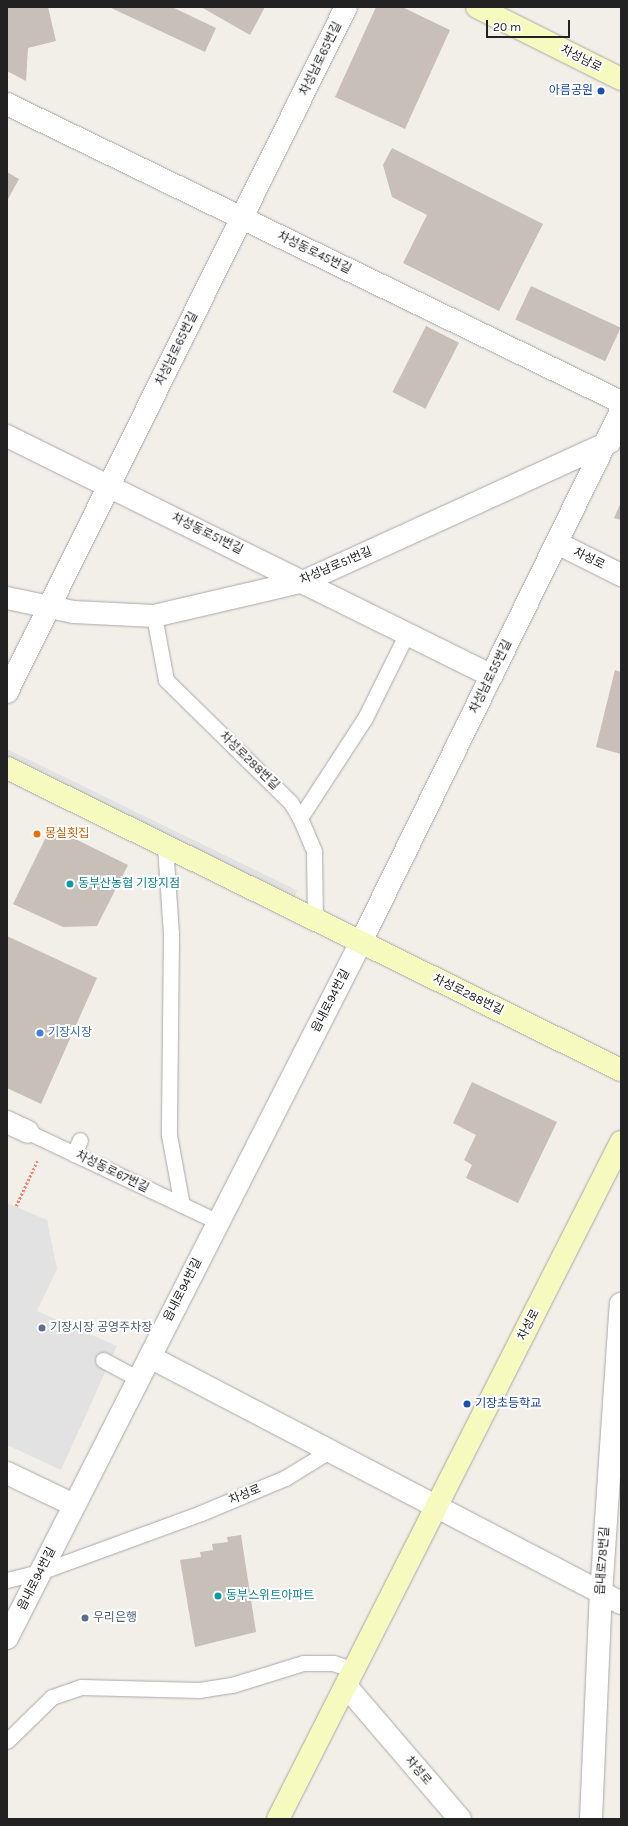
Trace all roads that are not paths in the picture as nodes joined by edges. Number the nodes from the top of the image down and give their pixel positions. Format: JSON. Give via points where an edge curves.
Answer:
{"nodes":[{"id":1,"x":346,"y":7,"type":"edge"},
{"id":2,"x":477,"y":7,"type":"edge"},
{"id":3,"x":621,"y":79,"type":"edge"},
{"id":4,"x":7,"y":104,"type":"edge"},
{"id":5,"x":242,"y":218,"type":"junction"},
{"id":6,"x":621,"y":402,"type":"edge"},
{"id":7,"x":621,"y":411,"type":"edge"},
{"id":8,"x":7,"y":436,"type":"edge"},
{"id":9,"x":613,"y":440,"type":"edge"},
{"id":10,"x":109,"y":486,"type":"junction"},
{"id":11,"x":557,"y":543,"type":"junction"},
{"id":12,"x":621,"y":575,"type":"edge"},
{"id":13,"x":305,"y":581,"type":"junction"},
{"id":14,"x":7,"y":598,"type":"edge"},
{"id":15,"x":49,"y":607,"type":"junction"},
{"id":16,"x":154,"y":616,"type":"junction"},
{"id":17,"x":407,"y":633,"type":"junction"},
{"id":18,"x":492,"y":676,"type":"junction"},
{"id":19,"x":7,"y":692,"type":"edge"},
{"id":20,"x":7,"y":768,"type":"edge"},
{"id":21,"x":300,"y":818,"type":"junction"},
{"id":22,"x":165,"y":846,"type":"junction"},
{"id":23,"x":315,"y":920,"type":"junction"},
{"id":24,"x":361,"y":942,"type":"junction"},
{"id":25,"x":621,"y":1070,"type":"edge"},
{"id":26,"x":7,"y":1122,"type":"edge"},
{"id":27,"x":27,"y":1136,"type":"edge"},
{"id":28,"x":621,"y":1142,"type":"edge"},
{"id":29,"x":182,"y":1205,"type":"junction"},
{"id":30,"x":218,"y":1222,"type":"junction"},
{"id":31,"x":621,"y":1304,"type":"edge"},
{"id":32,"x":150,"y":1357,"type":"junction"},
{"id":33,"x":103,"y":1360,"type":"dead end"},
{"id":34,"x":138,"y":1379,"type":"junction"},
{"id":35,"x":329,"y":1450,"type":"junction"},
{"id":36,"x":615,"y":1466,"type":"edge"},
{"id":37,"x":7,"y":1473,"type":"edge"},
{"id":38,"x":74,"y":1505,"type":"junction"},
{"id":39,"x":438,"y":1508,"type":"junction"},
{"id":40,"x":40,"y":1572,"type":"junction"},
{"id":41,"x":7,"y":1580,"type":"edge"},
{"id":42,"x":601,"y":1594,"type":"junction"},
{"id":43,"x":621,"y":1602,"type":"edge"},
{"id":44,"x":7,"y":1638,"type":"edge"},
{"id":45,"x":350,"y":1678,"type":"junction"},
{"id":46,"x":7,"y":1741,"type":"edge"},
{"id":47,"x":278,"y":1819,"type":"edge"},
{"id":48,"x":460,"y":1819,"type":"edge"},
{"id":49,"x":591,"y":1819,"type":"edge"}],
"edges":[{"from":1,"to":5,"type":"street","name":"차성남로65번길"},
{"from":2,"to":3,"type":"street","name":"차성남로"},
{"from":4,"to":5,"type":"street","name":"차성동로45번길"},
{"from":5,"to":6,"type":"street","name":"차성동로45번길"},
{"from":5,"to":10,"type":"street","name":"차성남로65번길"},
{"from":7,"to":9,"type":"street","name":"차성남로55번길"},
{"from":8,"to":10,"type":"street","name":"차성동로51번길"},
{"from":9,"to":11,"type":"street","name":"차성남로55번길"},
{"from":9,"to":13,"type":"street","name":"차성남로51번길"},
{"from":10,"to":13,"type":"street","name":"차성동로51번길"},
{"from":10,"to":15,"type":"street","name":"차성남로65번길"},
{"from":11,"to":12,"type":"street","name":"차성로"},
{"from":11,"to":18,"type":"street","name":"차성남로55번길"},
{"from":13,"to":16,"type":"street","name":"차성남로51번길"},
{"from":13,"to":17,"type":"street","name":"차성동로51번길"},
{"from":14,"to":15,"type":"street","name":"차성남로51번길"},
{"from":15,"to":16,"type":"street","name":"차성남로51번길"},
{"from":15,"to":19,"type":"street","name":"차성남로65번길"},
{"from":16,"to":21,"type":"lane","name":"차성로288번길","via":[[166,680],[291,803]]},
{"from":17,"to":18,"type":"street","name":"차성동로51번길"},
{"from":17,"to":21,"type":"lane","via":[[365,718]]},
{"from":18,"to":24,"type":"street","name":"차성남로55번길"},
{"from":20,"to":22,"type":"street","name":"차성로288번길"},
{"from":21,"to":23,"type":"lane","name":"차성로288번길","via":[[314,850]]},
{"from":22,"to":23,"type":"street","name":"차성로288번길"},
{"from":22,"to":29,"type":"lane","via":[[171,933],[169,1135]]},
{"from":23,"to":24,"type":"street","name":"차성로288번길"},
{"from":24,"to":25,"type":"street","name":"차성로288번길"},
{"from":24,"to":30,"type":"street","name":"읍내로94번길"},
{"from":26,"to":27,"type":"street","name":"차성동로67번길"},
{"from":27,"to":29,"type":"lane","name":"차성동로67번길","via":[[77,1147]]},
{"from":28,"to":39,"type":"street","name":"차성로"},
{"from":29,"to":30,"type":"lane","name":"차성동로67번길"},
{"from":30,"to":32,"type":"street","name":"읍내로94번길"},
{"from":31,"to":36,"type":"street","name":"읍내로78번길"},
{"from":32,"to":34,"type":"street","name":"읍내로94번길"},
{"from":32,"to":35,"type":"street"},
{"from":33,"to":34,"type":"lane"},
{"from":34,"to":38,"type":"street","name":"읍내로94번길"},
{"from":35,"to":39,"type":"street"},
{"from":35,"to":40,"type":"lane","name":"차성로","via":[[285,1478]]},
{"from":36,"to":42,"type":"street","name":"읍내로78번길"},
{"from":37,"to":38,"type":"street"},
{"from":38,"to":40,"type":"street","name":"읍내로94번길"},
{"from":39,"to":42,"type":"street"},
{"from":39,"to":45,"type":"street","name":"차성로"},
{"from":40,"to":41,"type":"lane","name":"차성로"},
{"from":40,"to":44,"type":"street","name":"읍내로94번길"},
{"from":42,"to":43,"type":"street"},
{"from":42,"to":49,"type":"street","name":"읍내로78번길"},
{"from":45,"to":46,"type":"lane","via":[[333,1663],[303,1663],[232,1685],[199,1690],[81,1686],[52,1697]]},
{"from":45,"to":47,"type":"street","name":"차성로"},
{"from":45,"to":48,"type":"street","name":"차성로"}]}
